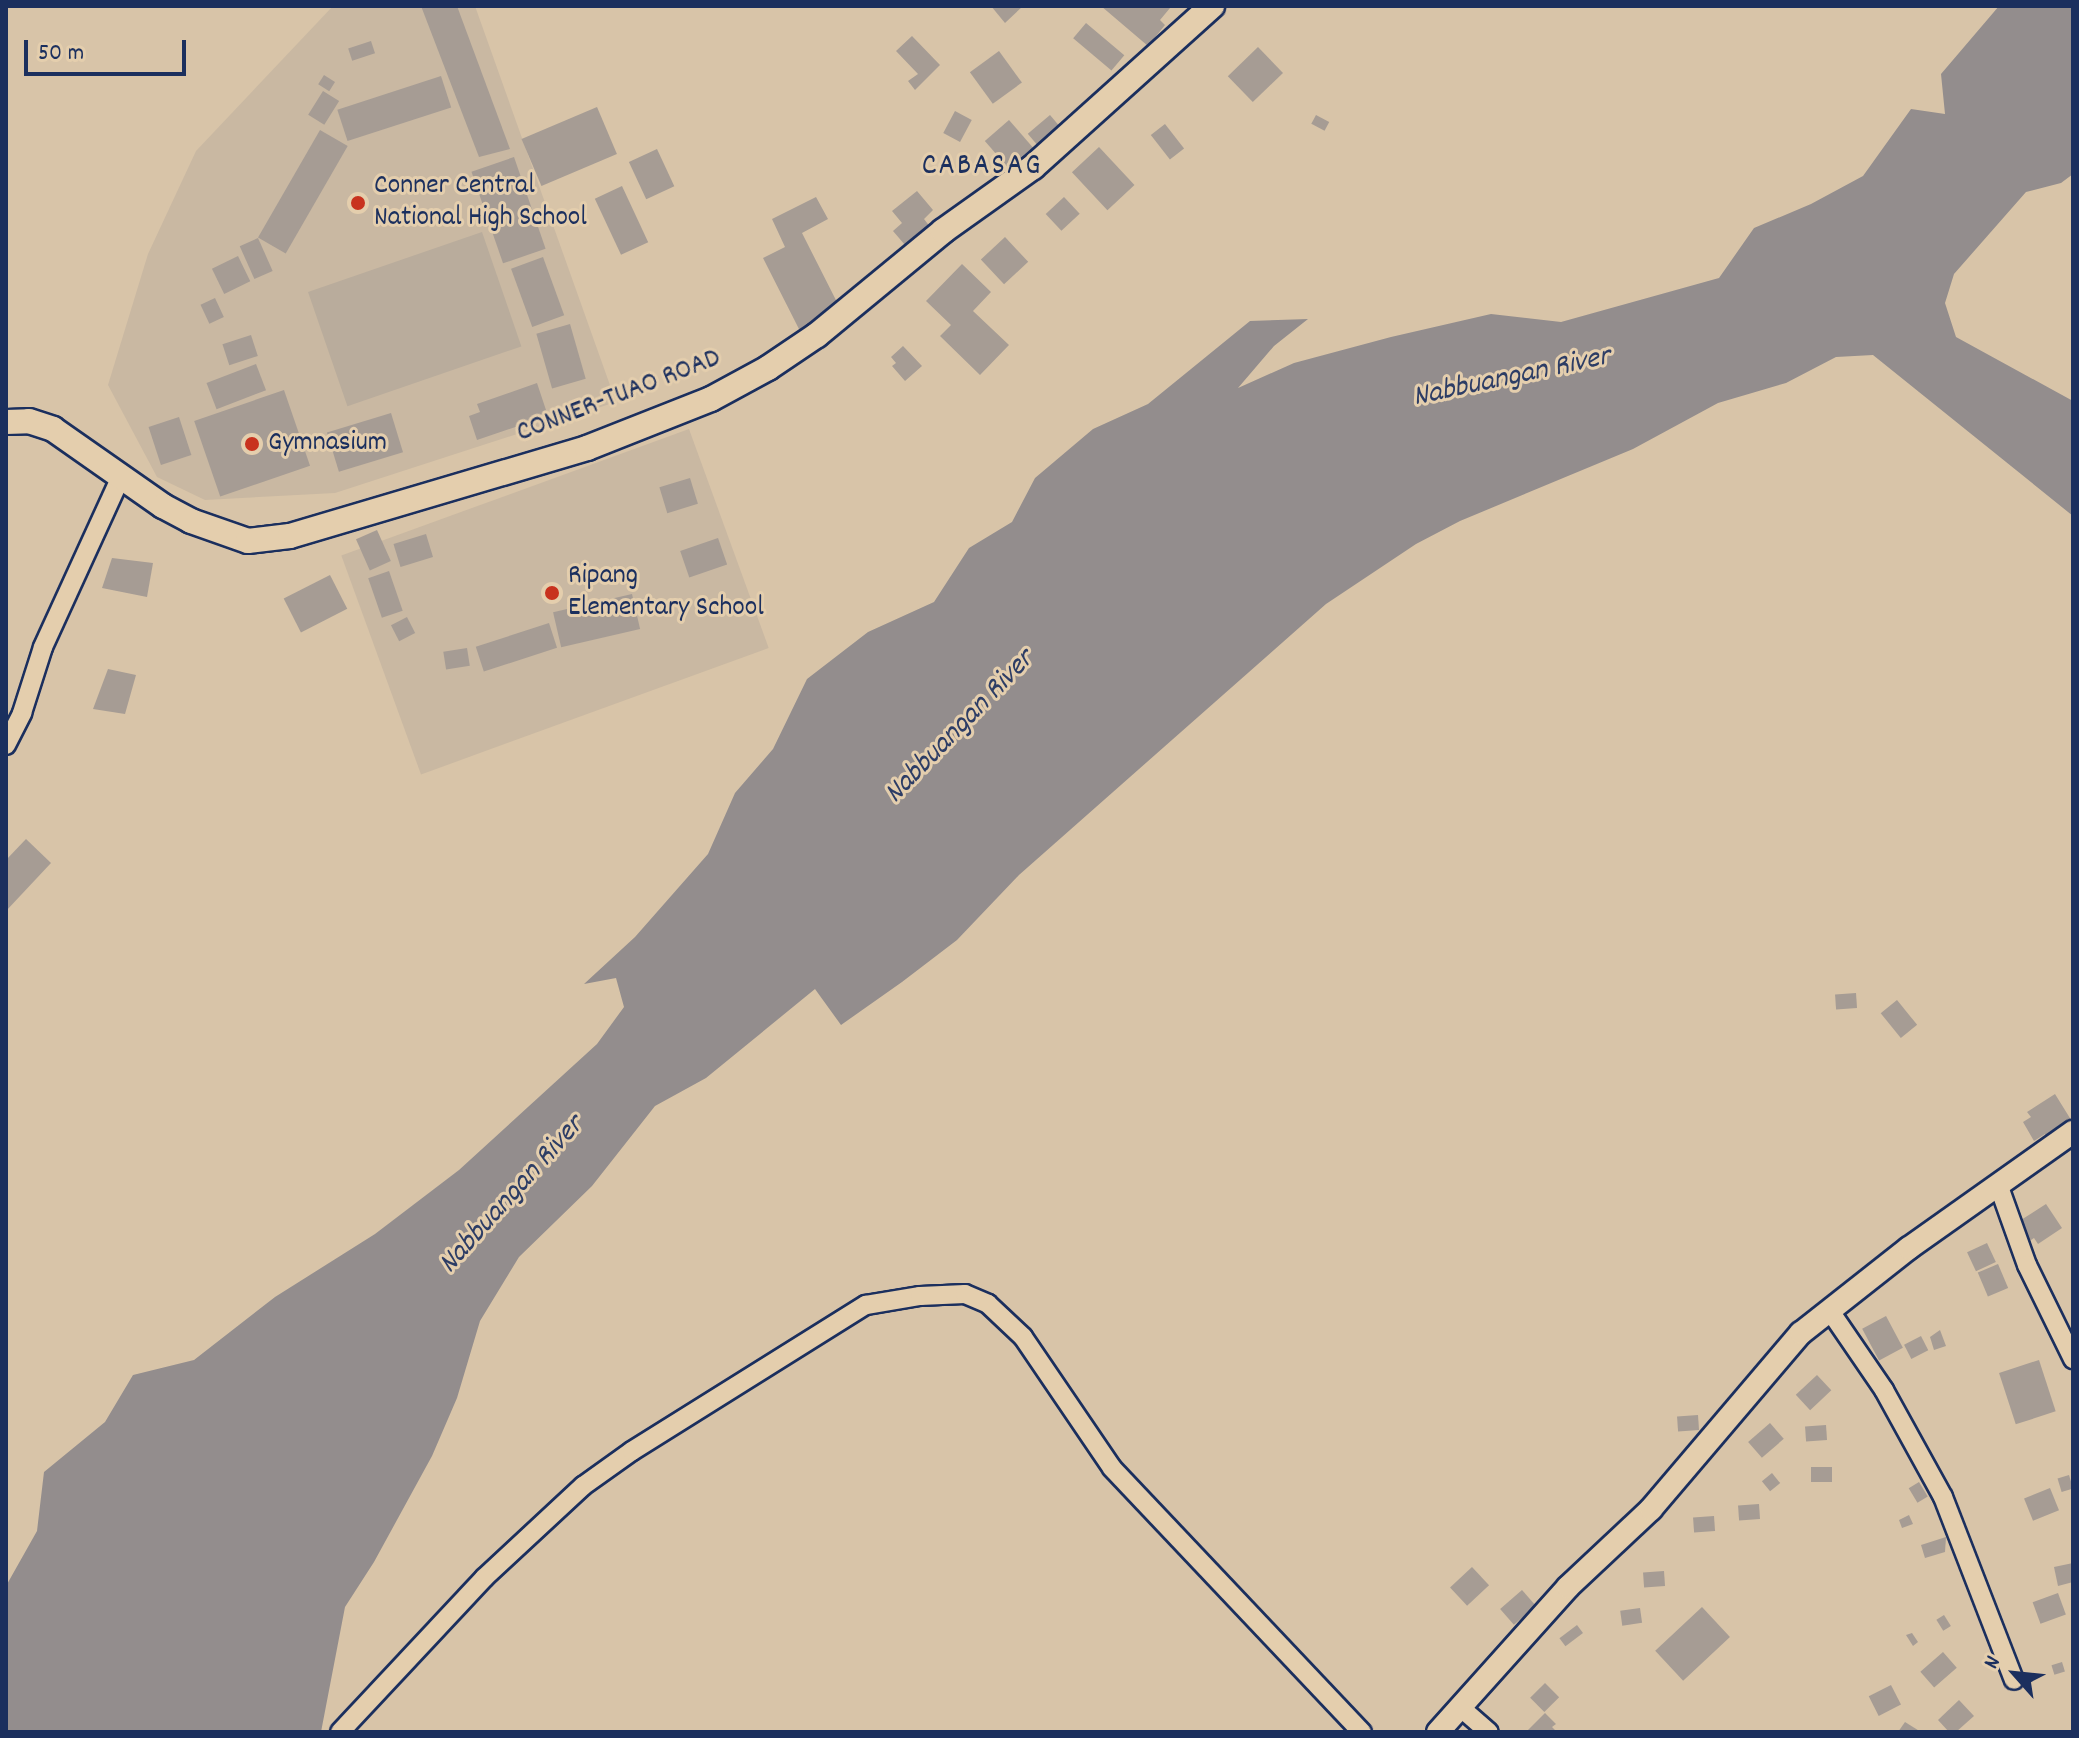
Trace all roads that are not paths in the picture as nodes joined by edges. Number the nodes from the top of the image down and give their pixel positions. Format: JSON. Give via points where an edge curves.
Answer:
{"nodes":[{"id":1,"x":1212,"y":6,"type":"edge"},
{"id":2,"x":6,"y":422,"type":"edge"},
{"id":3,"x":121,"y":477,"type":"junction"},
{"id":4,"x":6,"y":745,"type":"edge"},
{"id":5,"x":2073,"y":1132,"type":"edge"},
{"id":6,"x":1998,"y":1184,"type":"junction"},
{"id":7,"x":1830,"y":1311,"type":"junction"},
{"id":8,"x":2073,"y":1359,"type":"edge"},
{"id":9,"x":2014,"y":1680,"type":"dead end"},
{"id":10,"x":1460,"y":1707,"type":"junction"},
{"id":11,"x":340,"y":1732,"type":"edge"},
{"id":12,"x":1362,"y":1732,"type":"edge"},
{"id":13,"x":1438,"y":1732,"type":"edge"},
{"id":14,"x":1489,"y":1732,"type":"edge"}],
"edges":[{"from":1,"to":3,"type":"main road","name":"CONNER-TUAO ROAD","via":[[1033,167],[943,231],[817,335],[711,399],[587,448],[290,536],[248,541],[191,521]]},
{"from":2,"to":3,"type":"main road","name":"CONNER-TUAO ROAD","via":[[29,421],[53,429]]},
{"from":3,"to":4,"type":"street","via":[[43,647]]},
{"from":5,"to":6,"type":"street"},
{"from":6,"to":7,"type":"street"},
{"from":6,"to":8,"type":"street","via":[[2027,1265]]},
{"from":7,"to":9,"type":"street","via":[[1884,1390],[1943,1497]]},
{"from":7,"to":10,"type":"street","via":[[1776,1360],[1729,1423],[1651,1509],[1568,1587]]},
{"from":10,"to":13,"type":"street"},
{"from":10,"to":14,"type":"street"},
{"from":11,"to":12,"type":"street","via":[[484,1578],[583,1486],[620,1460],[866,1305],[965,1294],[988,1304],[1023,1337],[1112,1468]]}]}
